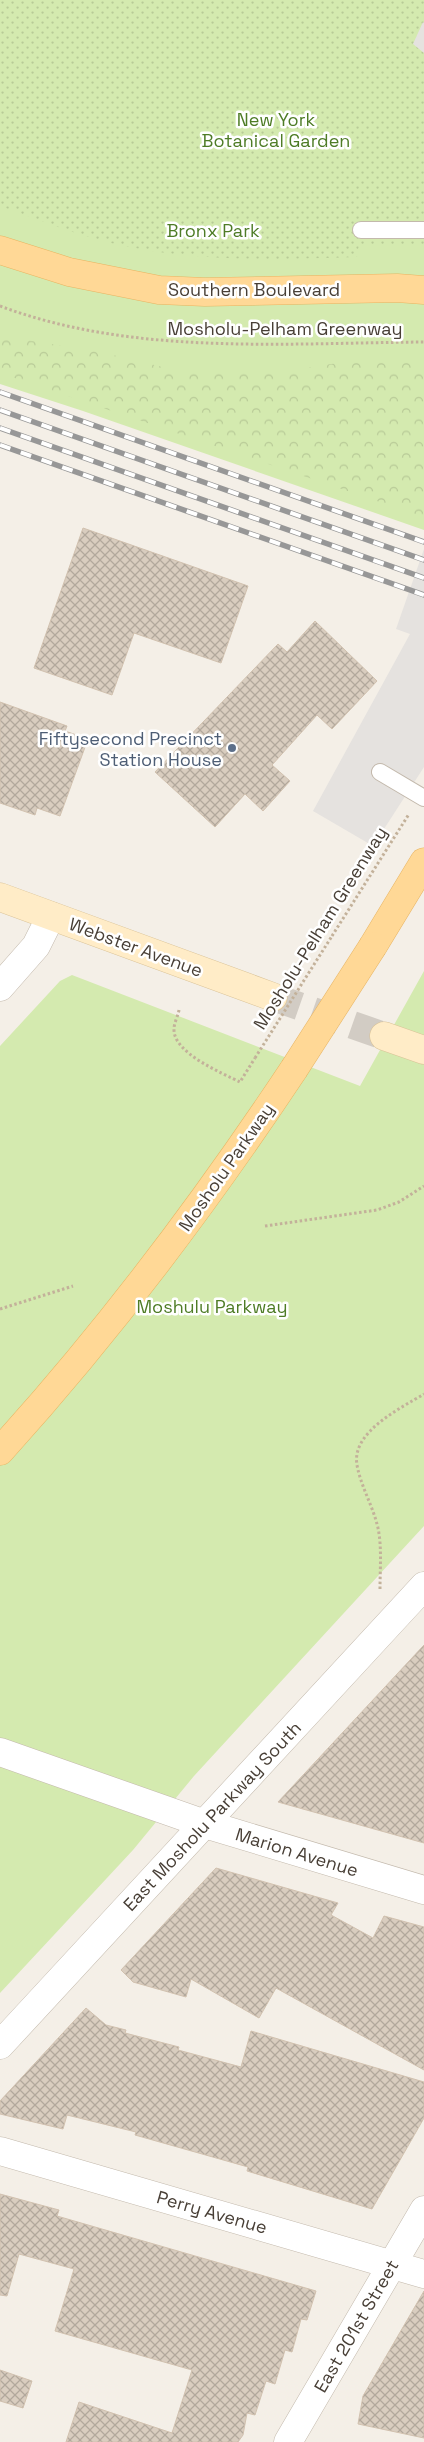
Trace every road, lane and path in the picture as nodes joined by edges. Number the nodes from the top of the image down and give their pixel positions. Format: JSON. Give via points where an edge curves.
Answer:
{"nodes":[{"id":1,"x":361,"y":230,"type":"dead end"},
{"id":2,"x":424,"y":230,"type":"edge"},
{"id":3,"x":0,"y":250,"type":"edge"},
{"id":4,"x":424,"y":290,"type":"edge"},
{"id":5,"x":0,"y":306,"type":"edge"},
{"id":6,"x":424,"y":342,"type":"edge"},
{"id":7,"x":380,"y":772,"type":"dead end"},
{"id":8,"x":422,"y":797,"type":"edge"},
{"id":9,"x":424,"y":862,"type":"edge"},
{"id":10,"x":0,"y":897,"type":"edge"},
{"id":11,"x":51,"y":916,"type":"junction"},
{"id":12,"x":0,"y":987,"type":"edge"},
{"id":13,"x":273,"y":997,"type":"tunnel mouth"},
{"id":14,"x":179,"y":1010,"type":"dead end"},
{"id":15,"x":384,"y":1036,"type":"tunnel mouth"},
{"id":16,"x":424,"y":1050,"type":"edge"},
{"id":17,"x":424,"y":1186,"type":"edge"},
{"id":18,"x":265,"y":1226,"type":"dead end"},
{"id":19,"x":73,"y":1286,"type":"dead end"},
{"id":20,"x":0,"y":1309,"type":"edge"},
{"id":21,"x":424,"y":1394,"type":"edge"},
{"id":22,"x":0,"y":1452,"type":"edge"},
{"id":23,"x":424,"y":1586,"type":"edge"},
{"id":24,"x":380,"y":1589,"type":"dead end"},
{"id":25,"x":0,"y":1752,"type":"edge"},
{"id":26,"x":205,"y":1824,"type":"junction"},
{"id":27,"x":424,"y":1890,"type":"edge"},
{"id":28,"x":0,"y":2045,"type":"edge"},
{"id":29,"x":0,"y":2151,"type":"edge"},
{"id":30,"x":424,"y":2210,"type":"edge"},
{"id":31,"x":392,"y":2264,"type":"junction"},
{"id":32,"x":424,"y":2274,"type":"edge"},
{"id":33,"x":288,"y":2442,"type":"edge"}],
"edges":[{"from":1,"to":2,"type":"lane"},
{"from":3,"to":4,"type":"main road","name":"Southern Boulevard","via":[[68,272],[159,290]]},
{"from":5,"to":6,"type":"path","name":"Mosholu-Pelham Greenway","via":[[72,326],[188,344]]},
{"from":7,"to":8,"type":"lane"},
{"from":8,"to":14,"type":"path","name":"Mosholu-Pelham Greenway","bridge":true,"via":[[240,1082],[186,1050],[174,1030]]},
{"from":9,"to":22,"type":"main road","name":"Mosholu Parkway","bridge":true,"via":[[294,1069],[193,1214],[80,1360]]},
{"from":10,"to":11,"type":"main road","name":"Webster Avenue"},
{"from":11,"to":12,"type":"street","via":[[36,946]]},
{"from":11,"to":13,"type":"main road","name":"Webster Avenue"},
{"from":15,"to":16,"type":"main road"},
{"from":17,"to":18,"type":"path","via":[[400,1202],[378,1210]]},
{"from":19,"to":20,"type":"path"},
{"from":21,"to":24,"type":"path","via":[[380,1422],[358,1448],[357,1464],[378,1529]]},
{"from":23,"to":26,"type":"street","name":"East Mosholu Parkway South"},
{"from":25,"to":26,"type":"street","name":"Marion Avenue"},
{"from":26,"to":27,"type":"street","name":"Marion Avenue"},
{"from":26,"to":28,"type":"street","name":"East Mosholu Parkway South"},
{"from":29,"to":31,"type":"street","name":"Perry Avenue"},
{"from":30,"to":31,"type":"street","name":"East 201st Street"},
{"from":31,"to":32,"type":"street","name":"Perry Avenue"},
{"from":31,"to":33,"type":"street","name":"East 201st Street"}]}
